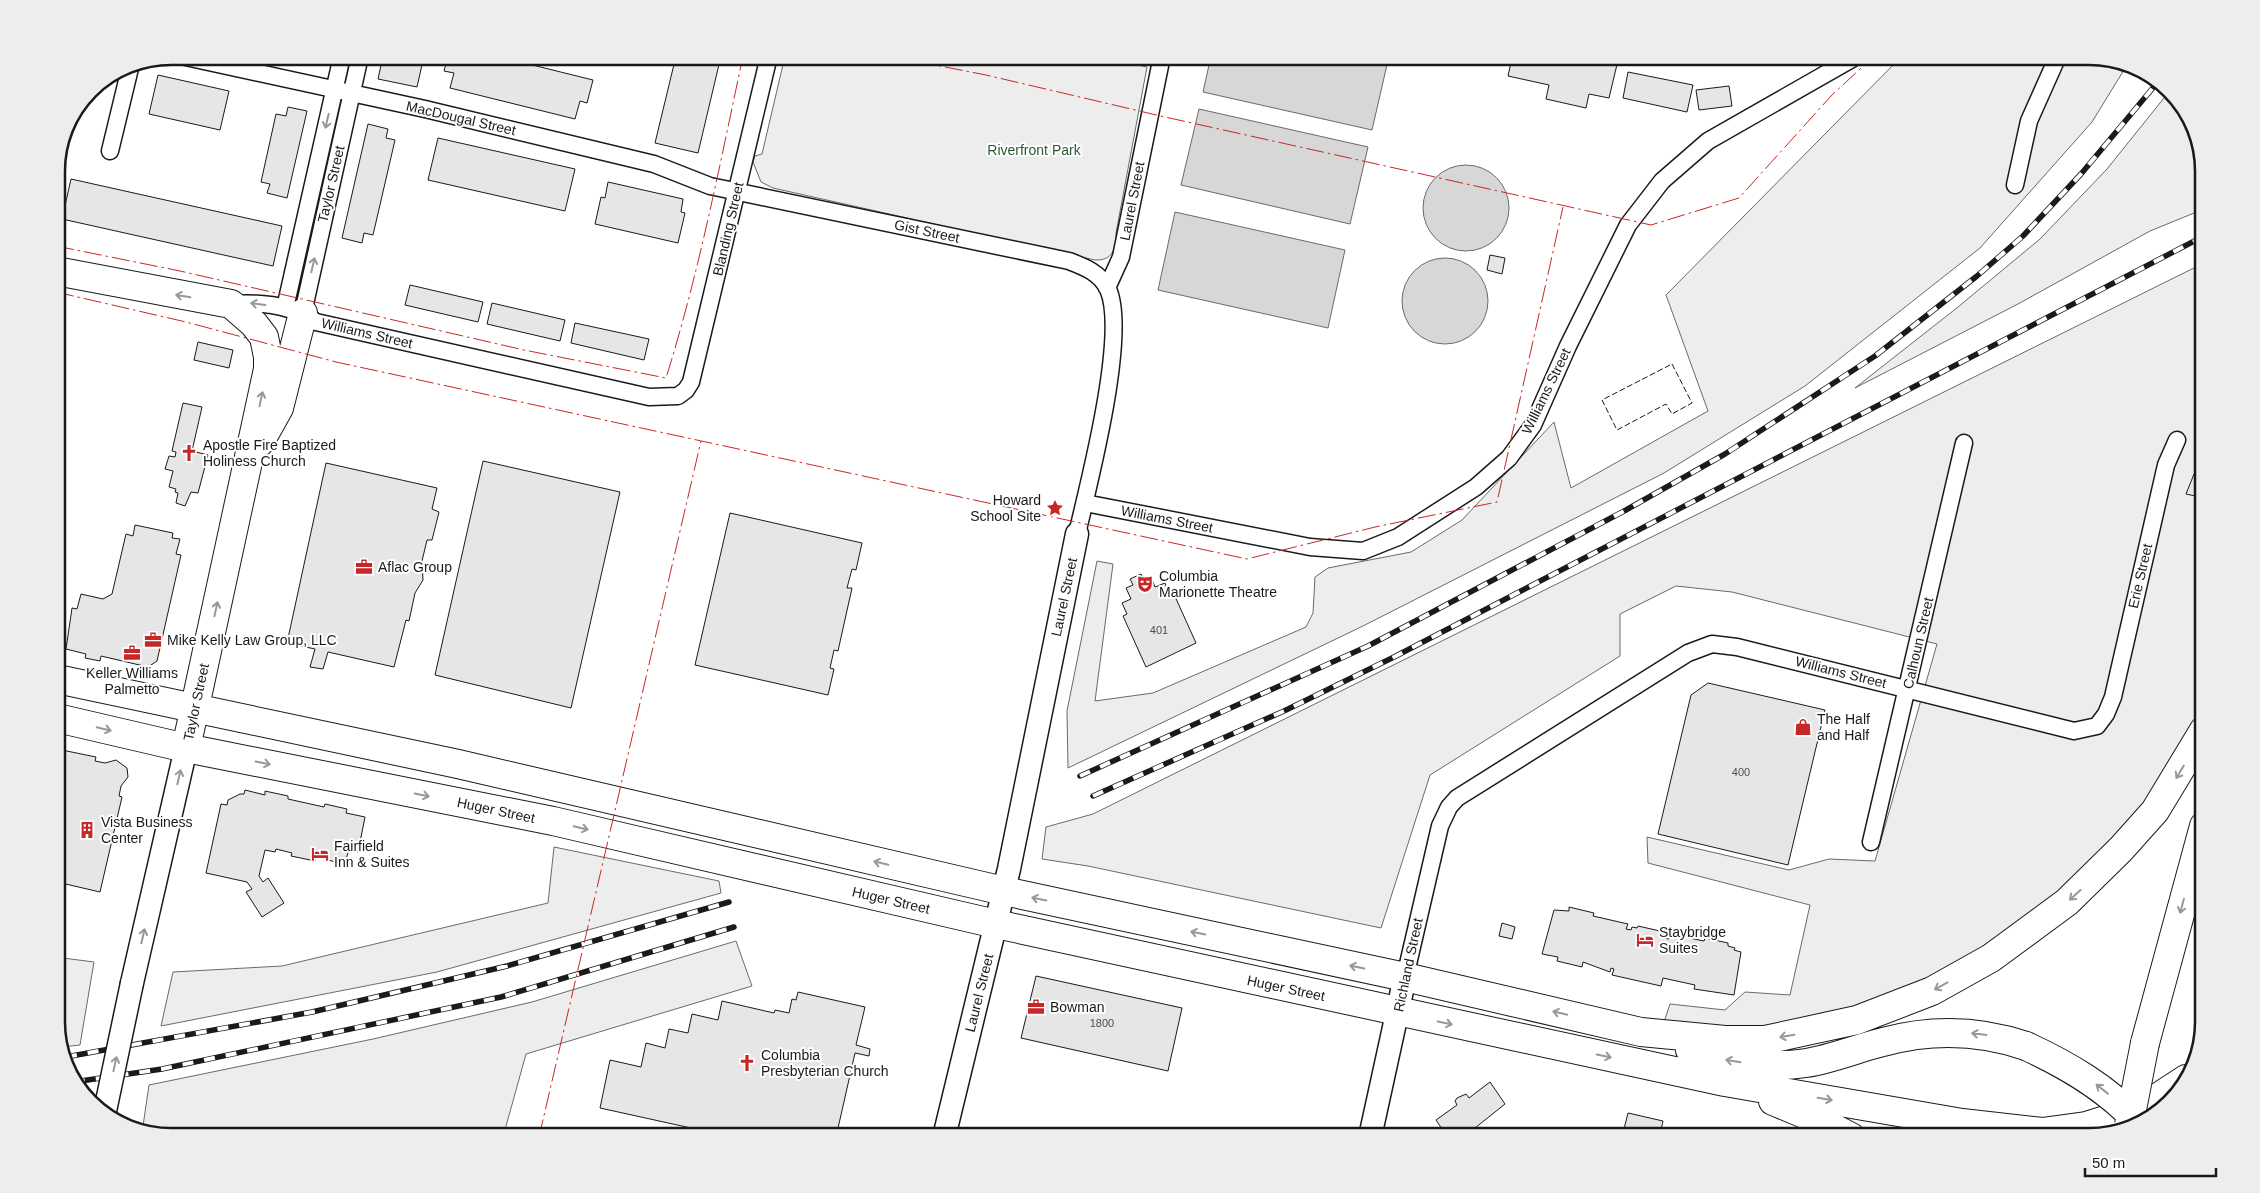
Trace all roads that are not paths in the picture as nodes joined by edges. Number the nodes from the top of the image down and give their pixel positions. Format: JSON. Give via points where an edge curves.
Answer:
{"nodes":[{"id":1,"x":222,"y":65,"type":"edge"},
{"id":2,"x":340,"y":65,"type":"edge"},
{"id":3,"x":358,"y":65,"type":"edge"},
{"id":4,"x":767,"y":65,"type":"edge"},
{"id":5,"x":1160,"y":65,"type":"edge"},
{"id":6,"x":1842,"y":65,"type":"edge"},
{"id":7,"x":2054,"y":65,"type":"edge"},
{"id":8,"x":129,"y":74,"type":"edge"},
{"id":9,"x":334,"y":90,"type":"junction"},
{"id":10,"x":352,"y":94,"type":"junction"},
{"id":11,"x":110,"y":151,"type":"dead end"},
{"id":12,"x":2015,"y":185,"type":"dead end"},
{"id":13,"x":737,"y":191,"type":"junction"},
{"id":14,"x":65,"y":274,"type":"edge"},
{"id":15,"x":1107,"y":288,"type":"junction"},
{"id":16,"x":231,"y":304,"type":"junction"},
{"id":17,"x":294,"y":311,"type":"junction"},
{"id":18,"x":678,"y":396,"type":"joint"},
{"id":19,"x":2177,"y":440,"type":"dead end"},
{"id":20,"x":1964,"y":443,"type":"dead end"},
{"id":21,"x":248,"y":463,"type":"junction"},
{"id":22,"x":1085,"y":503,"type":"junction"},
{"id":23,"x":1077,"y":534,"type":"joint"},
{"id":24,"x":65,"y":681,"type":"edge"},
{"id":25,"x":1908,"y":688,"type":"junction"},
{"id":26,"x":195,"y":708,"type":"junction"},
{"id":27,"x":2106,"y":714,"type":"joint"},
{"id":28,"x":65,"y":720,"type":"edge"},
{"id":29,"x":2195,"y":745,"type":"edge"},
{"id":30,"x":186,"y":748,"type":"junction"},
{"id":31,"x":1457,"y":798,"type":"joint"},
{"id":32,"x":1871,"y":842,"type":"dead end"},
{"id":33,"x":2195,"y":859,"type":"edge"},
{"id":34,"x":1004,"y":891,"type":"junction"},
{"id":35,"x":996,"y":924,"type":"junction"},
{"id":36,"x":1405,"y":977,"type":"junction"},
{"id":37,"x":1398,"y":1012,"type":"junction"},
{"id":38,"x":1642,"y":1032,"type":"junction"},
{"id":39,"x":1725,"y":1082,"type":"junction"},
{"id":40,"x":2172,"y":1088,"type":"edge"},
{"id":41,"x":106,"y":1106,"type":"edge"},
{"id":42,"x":2134,"y":1118,"type":"edge"},
{"id":43,"x":2130,"y":1120,"type":"edge"},
{"id":44,"x":946,"y":1128,"type":"edge"},
{"id":45,"x":1372,"y":1128,"type":"edge"},
{"id":46,"x":1833,"y":1128,"type":"edge"},
{"id":47,"x":2002,"y":1128,"type":"edge"},
{"id":48,"x":2076,"y":1128,"type":"edge"}],
"edges":[{"from":1,"to":9,"type":"street","name":"MacDougal Street"},
{"from":2,"to":9,"type":"street","name":"Taylor Street"},
{"from":3,"to":10,"type":"street","name":"Taylor Street"},
{"from":4,"to":13,"type":"street","name":"Blanding Street"},
{"from":5,"to":15,"type":"street","name":"Laurel Street","via":[[1121,257]]},
{"from":6,"to":22,"type":"street","name":"Williams Street","via":[[1708,141],[1662,181],[1628,224],[1533,425],[1509,458],[1476,487],[1398,538],[1362,551],[1310,547]]},
{"from":7,"to":12,"type":"street","via":[[2029,121]]},
{"from":8,"to":11,"type":"street"},
{"from":9,"to":10,"type":"street","name":"MacDougal Street"},
{"from":9,"to":17,"type":"street","name":"Taylor Street","one_way":true},
{"from":10,"to":13,"type":"street","name":"MacDougal Street","via":[[654,164],[710,186]]},
{"from":17,"to":10,"type":"street","name":"Taylor Street","one_way":true},
{"from":13,"to":15,"type":"street","name":"Gist Street","via":[[1069,261],[1096,274]]},
{"from":13,"to":18,"type":"street","name":"Blanding Street","via":[[691,382]]},
{"from":16,"to":14,"type":"highway","name":"Williams Street","one_way":true},
{"from":15,"to":22,"type":"street","name":"Laurel Street","via":[[1114,318],[1113,342]]},
{"from":17,"to":16,"type":"street","name":"Williams Street","one_way":true,"via":[[250,303]]},
{"from":21,"to":16,"type":"highway","name":"Taylor Street","one_way":true,"via":[[268,357],[264,337]]},
{"from":17,"to":18,"type":"street","name":"Williams Street","via":[[316,322],[481,360],[649,397]]},
{"from":17,"to":21,"type":"highway","via":[[280,408]]},
{"from":19,"to":27,"type":"street","name":"Erie Street","via":[[2166,465],[2113,697]]},
{"from":20,"to":25,"type":"street","name":"Calhoun Street"},
{"from":26,"to":21,"type":"highway","name":"Taylor Street","one_way":true},
{"from":22,"to":23,"type":"street","name":"Laurel Street"},
{"from":23,"to":34,"type":"street","name":"Laurel Street"},
{"from":24,"to":26,"type":"highway"},
{"from":25,"to":27,"type":"street","name":"Williams Street","via":[[2074,731],[2097,726]]},
{"from":25,"to":31,"type":"street","name":"Williams Street","via":[[1737,647],[1712,644],[1688,653]]},
{"from":25,"to":32,"type":"street","name":"Calhoun Street"},
{"from":26,"to":30,"type":"highway","name":"Taylor Street"},
{"from":34,"to":26,"type":"highway","one_way":true,"via":[[467,766]]},
{"from":28,"to":30,"type":"highway","name":"Huger Street","one_way":true},
{"from":29,"to":38,"type":"highway","one_way":true,"via":[[2155,811],[2094,878],[2019,939],[1932,992],[1857,1020],[1765,1040],[1725,1040]]},
{"from":30,"to":35,"type":"highway","name":"Huger Street","one_way":true,"via":[[553,821]]},
{"from":41,"to":30,"type":"street","name":"Taylor Street","one_way":true,"bridge":true},
{"from":31,"to":36,"type":"street","name":"Richland Street","via":[[1440,826]]},
{"from":33,"to":43,"type":"highway","one_way":true,"bridge":true,"via":[[2145,1043]]},
{"from":34,"to":35,"type":"street","name":"Laurel Street"},
{"from":36,"to":34,"type":"highway","one_way":true},
{"from":35,"to":37,"type":"highway","name":"Huger Street"},
{"from":35,"to":44,"type":"street","name":"Laurel Street"},
{"from":36,"to":37,"type":"street","name":"Richland Street"},
{"from":38,"to":36,"type":"highway","one_way":true},
{"from":37,"to":39,"type":"highway","name":"Huger Street","one_way":true},
{"from":37,"to":45,"type":"street","name":"Richland Street"},
{"from":42,"to":38,"type":"highway","one_way":true,"bridge":true,"via":[[2095,1084],[2052,1058],[2002,1037],[1931,1033],[1807,1063],[1757,1064],[1703,1054]]},
{"from":39,"to":46,"type":"highway"},
{"from":39,"to":47,"type":"highway","one_way":true,"via":[[1962,1124]]},
{"from":48,"to":40,"type":"highway","one_way":true,"via":[[2140,1109]]}]}
